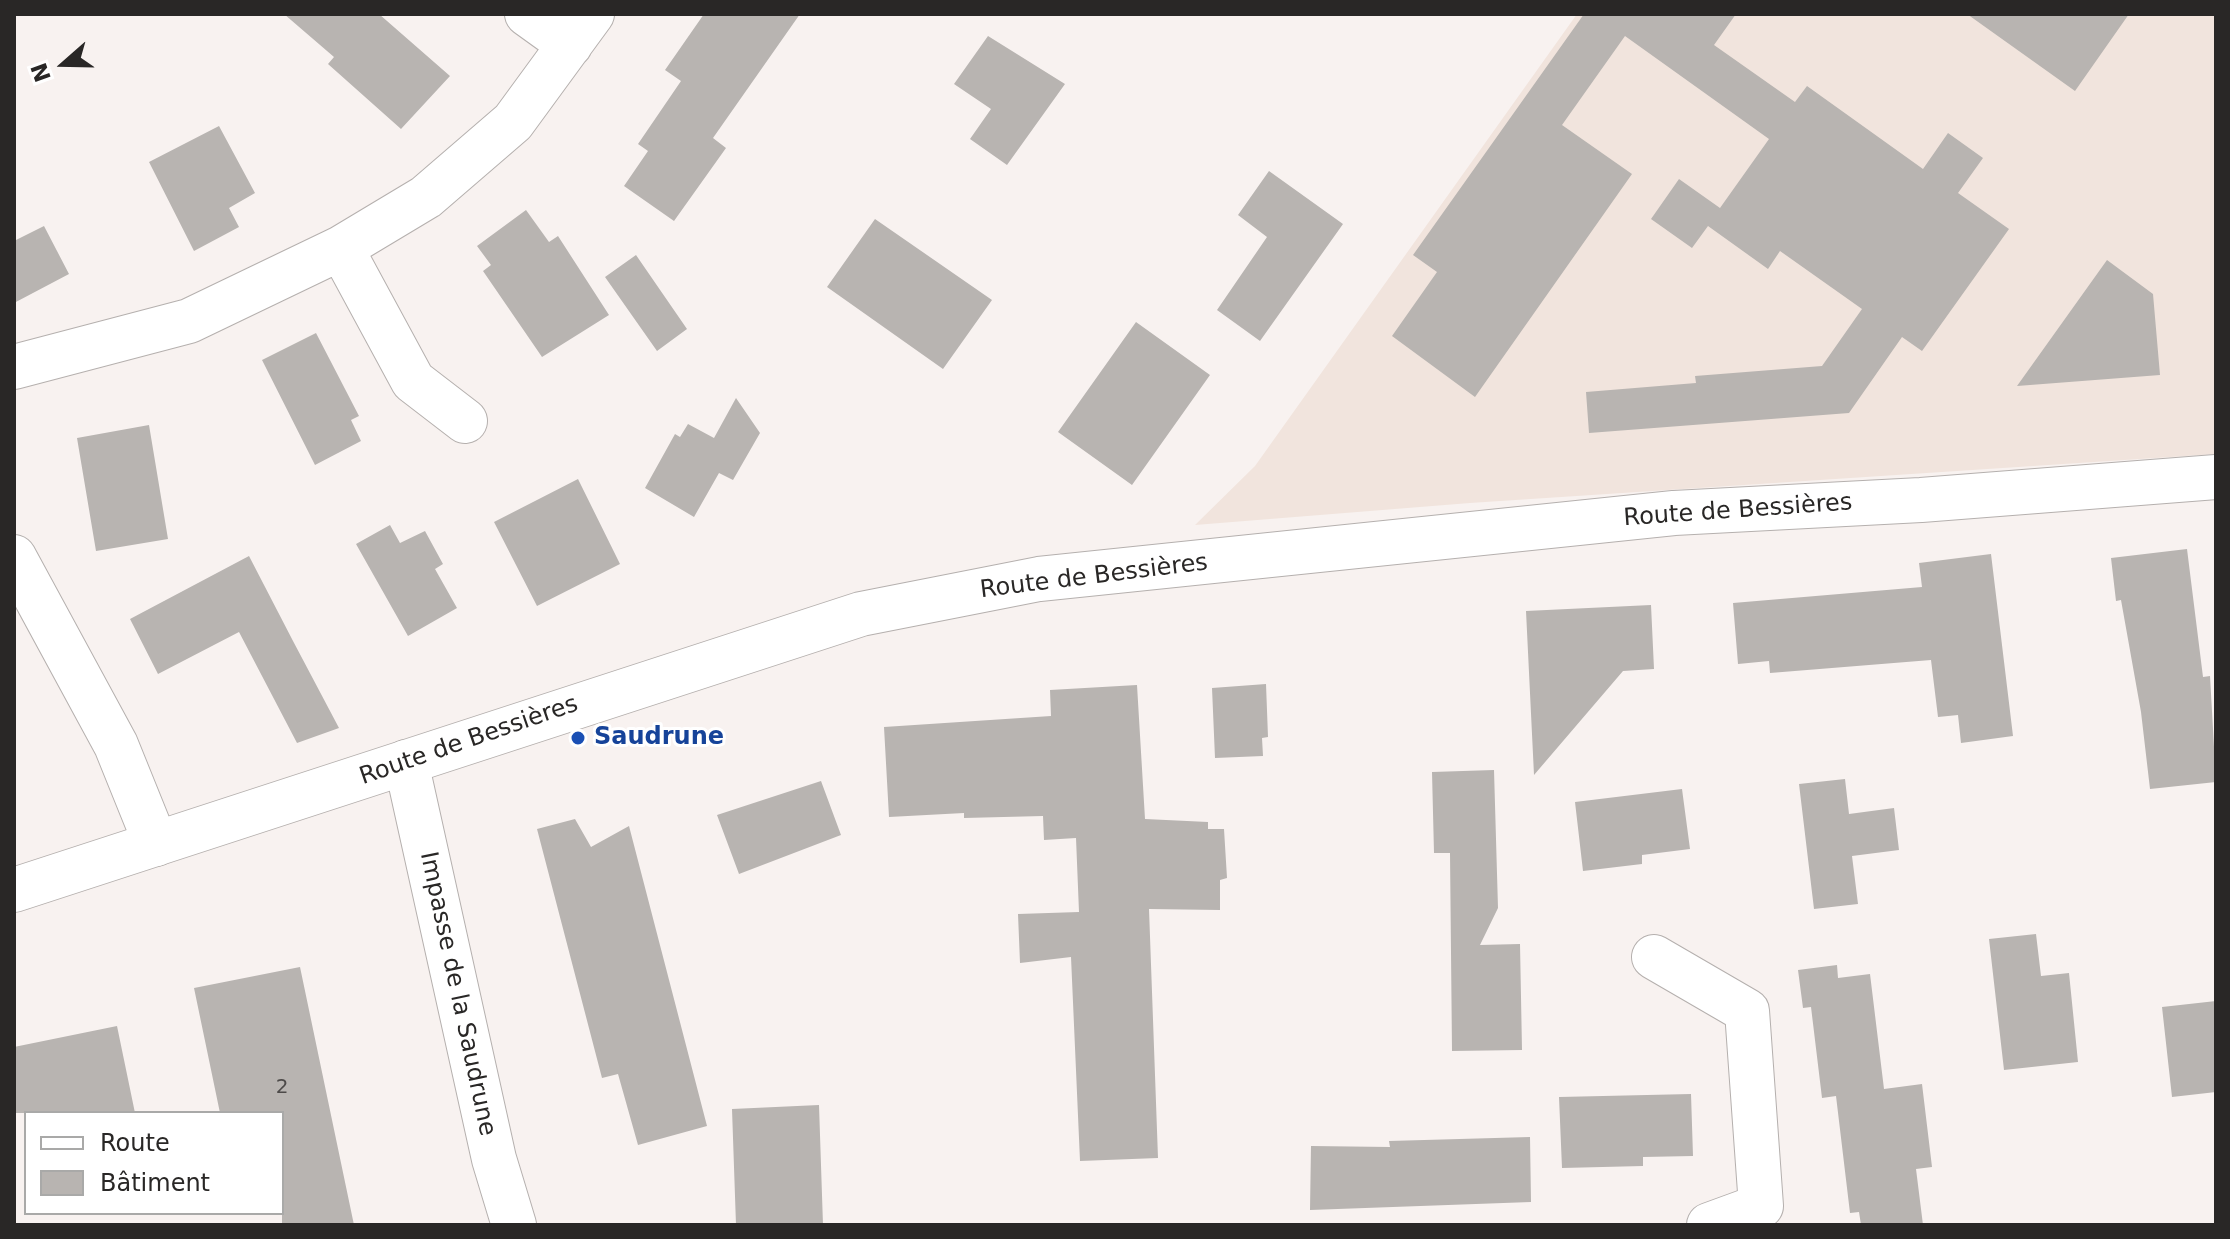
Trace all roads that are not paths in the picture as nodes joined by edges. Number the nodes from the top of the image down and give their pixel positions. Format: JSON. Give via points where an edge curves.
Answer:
{"nodes":[{"id":1,"x":527,"y":14,"type":"edge"},
{"id":2,"x":581,"y":29,"type":"edge"},
{"id":3,"x":341,"y":248,"type":"junction"},
{"id":4,"x":14,"y":367,"type":"edge"},
{"id":5,"x":465,"y":421,"type":"dead end"},
{"id":6,"x":2216,"y":477,"type":"edge"},
{"id":7,"x":17,"y":569,"type":"edge"},
{"id":8,"x":406,"y":762,"type":"junction"},
{"id":9,"x":156,"y":844,"type":"junction"},
{"id":10,"x":14,"y":890,"type":"edge"},
{"id":11,"x":1654,"y":957,"type":"dead end"},
{"id":12,"x":1764,"y":1216,"type":"edge"},
{"id":13,"x":514,"y":1225,"type":"edge"},
{"id":14,"x":1709,"y":1225,"type":"edge"}],
"edges":[{"from":1,"to":2,"type":"main road"},
{"from":2,"to":3,"type":"main road","via":[[513,122],[426,197]]},
{"from":3,"to":4,"type":"main road","via":[[189,321]]},
{"from":3,"to":5,"type":"main road","via":[[413,381]]},
{"from":6,"to":8,"type":"main road","name":"Route de Bessières","via":[[1674,513],[1039,579],[861,614]]},
{"from":7,"to":9,"type":"main road","via":[[116,745]]},
{"from":8,"to":9,"type":"main road","name":"Route de Bessières"},
{"from":8,"to":13,"type":"main road","name":"Impasse de la Saudrune","via":[[494,1159]]},
{"from":9,"to":10,"type":"main road","name":"Route de Bessières"},
{"from":11,"to":12,"type":"main road","via":[[1747,1011]]},
{"from":12,"to":14,"type":"main road"}]}
